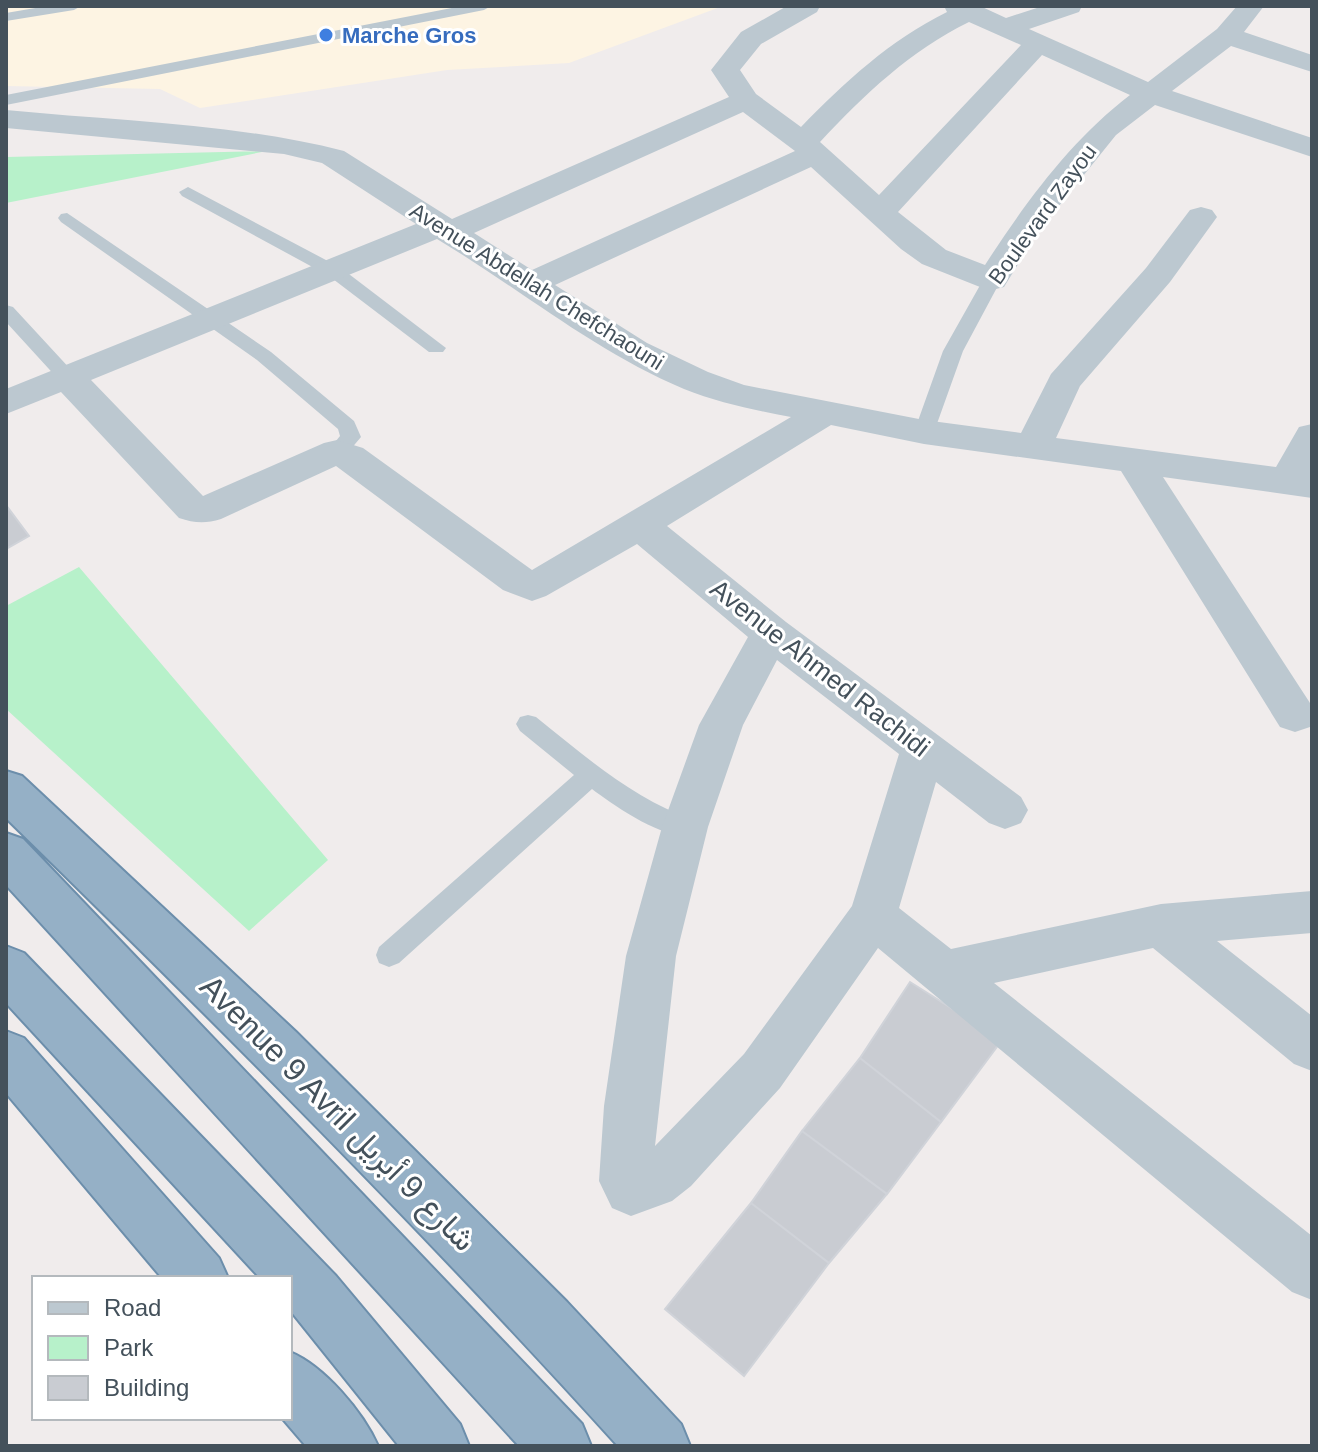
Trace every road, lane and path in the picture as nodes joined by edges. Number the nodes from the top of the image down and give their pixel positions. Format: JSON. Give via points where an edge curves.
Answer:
{"nodes":[{"id":1,"x":74,"y":6,"type":"edge"},
{"id":2,"x":484,"y":6,"type":"edge"},
{"id":3,"x":807,"y":6,"type":"edge"},
{"id":4,"x":1069,"y":6,"type":"edge"},
{"id":5,"x":1251,"y":6,"type":"edge"},
{"id":6,"x":964,"y":8,"type":"edge"},
{"id":7,"x":6,"y":17,"type":"edge"},
{"id":8,"x":1007,"y":27,"type":"junction"},
{"id":9,"x":1227,"y":35,"type":"junction"},
{"id":10,"x":1040,"y":41,"type":"junction"},
{"id":11,"x":1312,"y":64,"type":"edge"},
{"id":12,"x":1149,"y":93,"type":"junction"},
{"id":13,"x":6,"y":100,"type":"edge"},
{"id":14,"x":746,"y":100,"type":"junction"},
{"id":15,"x":6,"y":119,"type":"edge"},
{"id":16,"x":1312,"y":148,"type":"edge"},
{"id":17,"x":809,"y":149,"type":"junction"},
{"id":18,"x":188,"y":192,"type":"dead end"},
{"id":19,"x":880,"y":213,"type":"junction"},
{"id":20,"x":1201,"y":217,"type":"dead end"},
{"id":21,"x":67,"y":218,"type":"dead end"},
{"id":22,"x":444,"y":229,"type":"junction"},
{"id":23,"x":335,"y":272,"type":"junction"},
{"id":24,"x":992,"y":280,"type":"junction"},
{"id":25,"x":531,"y":283,"type":"junction"},
{"id":26,"x":6,"y":311,"type":"edge"},
{"id":27,"x":212,"y":318,"type":"junction"},
{"id":28,"x":436,"y":348,"type":"dead end"},
{"id":29,"x":66,"y":376,"type":"junction"},
{"id":30,"x":6,"y":402,"type":"edge"},
{"id":31,"x":825,"y":413,"type":"junction"},
{"id":32,"x":924,"y":432,"type":"junction"},
{"id":33,"x":1312,"y":436,"type":"edge"},
{"id":34,"x":1033,"y":446,"type":"junction"},
{"id":35,"x":337,"y":452,"type":"junction"},
{"id":36,"x":1135,"y":463,"type":"junction"},
{"id":37,"x":1300,"y":483,"type":"edge"},
{"id":38,"x":639,"y":524,"type":"junction"},
{"id":39,"x":771,"y":633,"type":"junction"},
{"id":40,"x":1295,"y":715,"type":"dead end"},
{"id":41,"x":528,"y":724,"type":"dead end"},
{"id":42,"x":923,"y":750,"type":"junction"},
{"id":43,"x":591,"y":775,"type":"junction"},
{"id":44,"x":6,"y":789,"type":"edge"},
{"id":45,"x":1005,"y":810,"type":"dead end"},
{"id":46,"x":685,"y":827,"type":"junction"},
{"id":47,"x":6,"y":853,"type":"edge"},
{"id":48,"x":1312,"y":912,"type":"edge"},
{"id":49,"x":873,"y":915,"type":"junction"},
{"id":50,"x":1161,"y":925,"type":"junction"},
{"id":51,"x":389,"y":955,"type":"dead end"},
{"id":52,"x":6,"y":968,"type":"edge"},
{"id":53,"x":942,"y":973,"type":"junction"},
{"id":54,"x":1312,"y":1047,"type":"edge"},
{"id":55,"x":6,"y":1055,"type":"edge"},
{"id":56,"x":1312,"y":1272,"type":"edge"},
{"id":57,"x":197,"y":1276,"type":"edge"},
{"id":58,"x":292,"y":1384,"type":"edge"},
{"id":59,"x":347,"y":1446,"type":"edge"},
{"id":60,"x":438,"y":1446,"type":"edge"},
{"id":61,"x":560,"y":1446,"type":"edge"},
{"id":62,"x":659,"y":1446,"type":"edge"}],
"edges":[{"from":1,"to":7,"type":"lane"},
{"from":2,"to":13,"type":"lane"},
{"from":3,"to":14,"type":"street","via":[[751,38],[725,70]]},
{"from":4,"to":8,"type":"street"},
{"from":5,"to":9,"type":"street","name":"Boulevard Zayou"},
{"from":6,"to":8,"type":"street"},
{"from":6,"to":17,"type":"street","via":[[897,51],[856,87]]},
{"from":8,"to":10,"type":"street"},
{"from":9,"to":11,"type":"street"},
{"from":9,"to":12,"type":"street","name":"Boulevard Zayou"},
{"from":10,"to":12,"type":"street"},
{"from":10,"to":19,"type":"street"},
{"from":12,"to":16,"type":"street"},
{"from":12,"to":24,"type":"street","name":"Boulevard Zayou","via":[[1105,129],[1075,163]]},
{"from":14,"to":17,"type":"street"},
{"from":14,"to":22,"type":"street"},
{"from":15,"to":22,"type":"street","name":"Avenue Abdellah Chefchaouni","via":[[315,151],[333,157]]},
{"from":17,"to":19,"type":"street"},
{"from":17,"to":25,"type":"street"},
{"from":18,"to":23,"type":"lane"},
{"from":19,"to":24,"type":"street","via":[[934,257]]},
{"from":20,"to":34,"type":"street","via":[[1064,382]]},
{"from":21,"to":27,"type":"lane"},
{"from":22,"to":23,"type":"street"},
{"from":22,"to":25,"type":"street","name":"Avenue Abdellah Chefchaouni"},
{"from":23,"to":27,"type":"street"},
{"from":23,"to":28,"type":"lane"},
{"from":24,"to":32,"type":"lane","name":"Boulevard Zayou","via":[[953,351]]},
{"from":25,"to":31,"type":"street","name":"Avenue Abdellah Chefchaouni","via":[[663,366],[737,395]]},
{"from":26,"to":29,"type":"lane"},
{"from":27,"to":29,"type":"street"},
{"from":27,"to":35,"type":"lane","via":[[347,426],[351,437]]},
{"from":29,"to":30,"type":"street"},
{"from":29,"to":35,"type":"street","via":[[199,512]]},
{"from":31,"to":32,"type":"street","name":"Avenue Abdellah Chefchaouni"},
{"from":31,"to":38,"type":"street"},
{"from":32,"to":34,"type":"street","name":"Avenue Abdellah Chefchaouni"},
{"from":33,"to":37,"type":"street"},
{"from":34,"to":36,"type":"street","name":"Avenue Abdellah Chefchaouni"},
{"from":35,"to":38,"type":"street","via":[[532,586]]},
{"from":36,"to":37,"type":"street","name":"Avenue Abdellah Chefchaouni"},
{"from":36,"to":40,"type":"street"},
{"from":38,"to":39,"type":"street","name":"Avenue Ahmed Rachidi"},
{"from":39,"to":42,"type":"street","name":"Avenue Ahmed Rachidi"},
{"from":39,"to":46,"type":"street","via":[[721,725]]},
{"from":41,"to":43,"type":"lane"},
{"from":42,"to":45,"type":"street","name":"Avenue Ahmed Rachidi"},
{"from":42,"to":49,"type":"street"},
{"from":43,"to":46,"type":"lane","via":[[657,819]]},
{"from":43,"to":51,"type":"lane"},
{"from":44,"to":62,"type":"highway","name":"Avenue 9 Avril شارع 9 أبريل","via":[[278,1049]]},
{"from":46,"to":49,"type":"street","via":[[651,956],[631,1106],[626,1181],[631,1189],[653,1182],[672,1167],[762,1071]]},
{"from":47,"to":61,"type":"highway"},
{"from":48,"to":50,"type":"street"},
{"from":49,"to":53,"type":"street"},
{"from":50,"to":53,"type":"street"},
{"from":50,"to":54,"type":"street"},
{"from":52,"to":60,"type":"highway","via":[[316,1296]]},
{"from":53,"to":56,"type":"street"},
{"from":55,"to":57,"type":"highway"},
{"from":58,"to":59,"type":"highway"}]}
